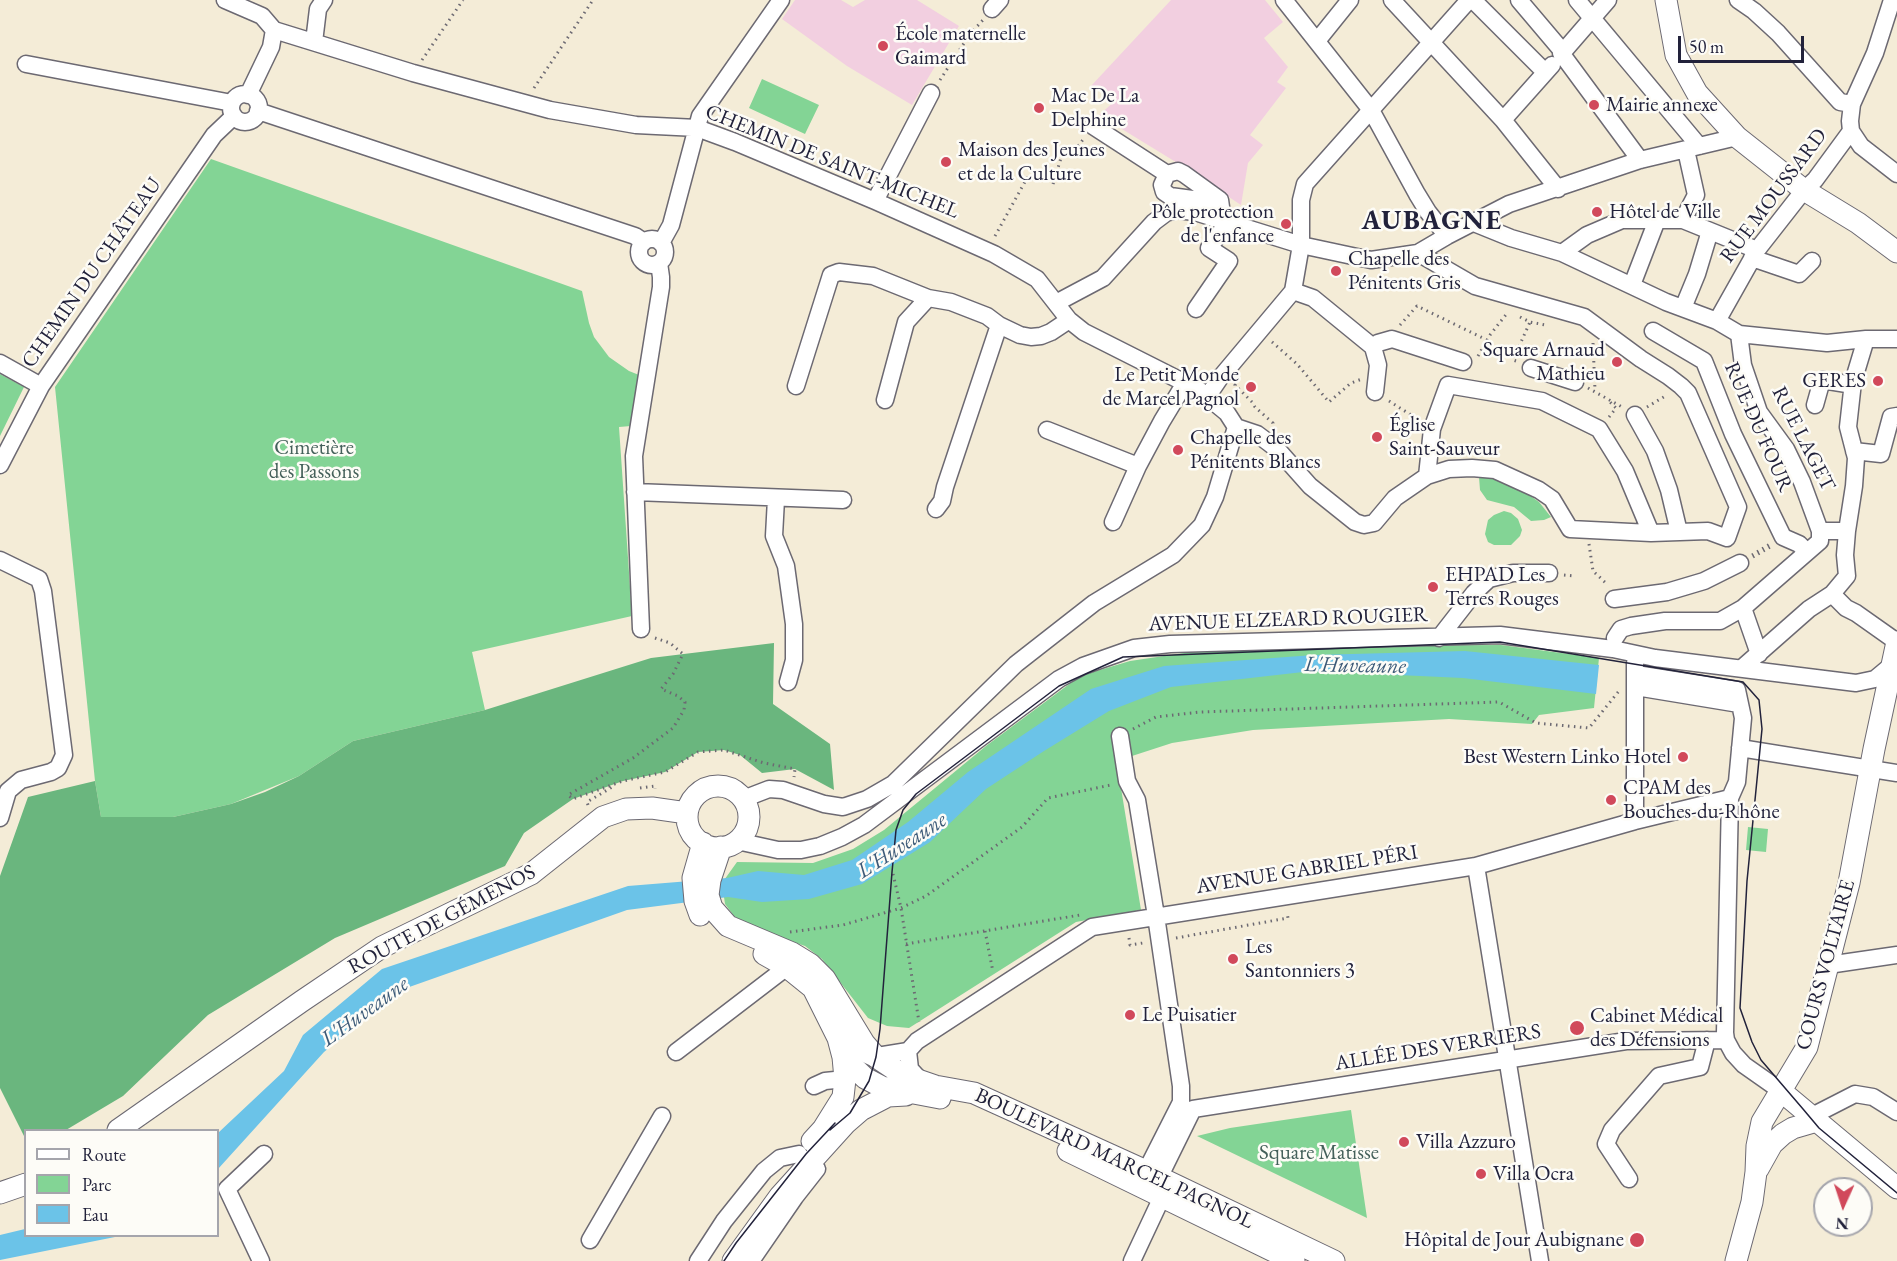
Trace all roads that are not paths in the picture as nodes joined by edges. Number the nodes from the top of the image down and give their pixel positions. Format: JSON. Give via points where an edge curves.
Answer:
{"nodes":[{"id":1,"x":225,"y":0,"type":"edge"},
{"id":2,"x":324,"y":0,"type":"edge"},
{"id":3,"x":780,"y":0,"type":"edge"},
{"id":4,"x":1284,"y":0,"type":"edge"},
{"id":5,"x":1350,"y":0,"type":"edge"},
{"id":6,"x":1392,"y":0,"type":"edge"},
{"id":7,"x":1471,"y":0,"type":"edge"},
{"id":8,"x":1519,"y":0,"type":"edge"},
{"id":9,"x":1577,"y":0,"type":"edge"},
{"id":10,"x":1608,"y":0,"type":"edge"},
{"id":11,"x":1666,"y":0,"type":"edge"},
{"id":12,"x":1738,"y":0,"type":"edge"},
{"id":13,"x":1892,"y":0,"type":"edge"},
{"id":14,"x":252,"y":5,"type":"edge"},
{"id":15,"x":1592,"y":18,"type":"junction"},
{"id":16,"x":274,"y":30,"type":"junction"},
{"id":17,"x":1317,"y":41,"type":"junction"},
{"id":18,"x":314,"y":42,"type":"junction"},
{"id":19,"x":1431,"y":44,"type":"junction"},
{"id":20,"x":1562,"y":53,"type":"junction"},
{"id":21,"x":26,"y":64,"type":"dead end"},
{"id":22,"x":1545,"y":72,"type":"junction"},
{"id":23,"x":931,"y":93,"type":"road end"},
{"id":24,"x":248,"y":95,"type":"junction"},
{"id":25,"x":1852,"y":104,"type":"junction"},
{"id":26,"x":233,"y":110,"type":"junction"},
{"id":27,"x":1371,"y":110,"type":"junction"},
{"id":28,"x":258,"y":111,"type":"junction"},
{"id":29,"x":1503,"y":120,"type":"junction"},
{"id":30,"x":1094,"y":126,"type":"road end"},
{"id":31,"x":697,"y":128,"type":"junction"},
{"id":32,"x":1851,"y":131,"type":"junction"},
{"id":33,"x":1737,"y":136,"type":"junction"},
{"id":34,"x":1692,"y":148,"type":"junction"},
{"id":35,"x":1640,"y":160,"type":"junction"},
{"id":36,"x":1897,"y":174,"type":"edge"},
{"id":37,"x":1558,"y":189,"type":"junction"},
{"id":38,"x":1804,"y":190,"type":"junction"},
{"id":39,"x":875,"y":201,"type":"junction"},
{"id":40,"x":1221,"y":220,"type":"junction"},
{"id":41,"x":1657,"y":220,"type":"junction"},
{"id":42,"x":1683,"y":220,"type":"junction"},
{"id":43,"x":1474,"y":223,"type":"junction"},
{"id":44,"x":1710,"y":231,"type":"junction"},
{"id":45,"x":1447,"y":236,"type":"junction"},
{"id":46,"x":644,"y":242,"type":"junction"},
{"id":47,"x":661,"y":243,"type":"junction"},
{"id":48,"x":1301,"y":245,"type":"junction"},
{"id":49,"x":1897,"y":252,"type":"edge"},
{"id":50,"x":1418,"y":253,"type":"junction"},
{"id":51,"x":1562,"y":254,"type":"junction"},
{"id":52,"x":1754,"y":254,"type":"junction"},
{"id":53,"x":1812,"y":261,"type":"dead end"},
{"id":54,"x":659,"y":263,"type":"junction"},
{"id":55,"x":1632,"y":285,"type":"junction"},
{"id":56,"x":1293,"y":291,"type":"junction"},
{"id":57,"x":928,"y":298,"type":"junction"},
{"id":58,"x":1056,"y":303,"type":"junction"},
{"id":59,"x":1683,"y":308,"type":"junction"},
{"id":60,"x":1196,"y":309,"type":"dead end"},
{"id":61,"x":1069,"y":320,"type":"junction"},
{"id":62,"x":1717,"y":321,"type":"junction"},
{"id":63,"x":999,"y":325,"type":"junction"},
{"id":64,"x":1653,"y":331,"type":"dead end"},
{"id":65,"x":1739,"y":334,"type":"junction"},
{"id":66,"x":1866,"y":339,"type":"junction"},
{"id":67,"x":1897,"y":339,"type":"edge"},
{"id":68,"x":1373,"y":347,"type":"junction"},
{"id":69,"x":1469,"y":362,"type":"road end"},
{"id":70,"x":0,"y":363,"type":"edge"},
{"id":71,"x":1531,"y":368,"type":"dead end"},
{"id":72,"x":1575,"y":382,"type":"dead end"},
{"id":73,"x":1185,"y":383,"type":"junction"},
{"id":74,"x":1853,"y":385,"type":"junction"},
{"id":75,"x":41,"y":386,"type":"junction"},
{"id":76,"x":796,"y":386,"type":"dead end"},
{"id":77,"x":1375,"y":392,"type":"road end"},
{"id":78,"x":1207,"y":397,"type":"junction"},
{"id":79,"x":885,"y":400,"type":"dead end"},
{"id":80,"x":1815,"y":405,"type":"dead end"},
{"id":81,"x":1635,"y":415,"type":"road end"},
{"id":82,"x":1897,"y":416,"type":"edge"},
{"id":83,"x":1236,"y":427,"type":"junction"},
{"id":84,"x":1047,"y":430,"type":"dead end"},
{"id":85,"x":1854,"y":451,"type":"junction"},
{"id":86,"x":0,"y":465,"type":"edge"},
{"id":87,"x":1138,"y":466,"type":"junction"},
{"id":88,"x":1427,"y":476,"type":"junction"},
{"id":89,"x":634,"y":492,"type":"junction"},
{"id":90,"x":776,"y":499,"type":"junction"},
{"id":91,"x":843,"y":500,"type":"dead end"},
{"id":92,"x":936,"y":509,"type":"dead end"},
{"id":93,"x":1113,"y":522,"type":"dead end"},
{"id":94,"x":1847,"y":531,"type":"junction"},
{"id":95,"x":1679,"y":532,"type":"junction"},
{"id":96,"x":1651,"y":533,"type":"junction"},
{"id":97,"x":1816,"y":541,"type":"junction"},
{"id":98,"x":1845,"y":555,"type":"junction"},
{"id":99,"x":1746,"y":559,"type":"road end"},
{"id":100,"x":0,"y":560,"type":"edge"},
{"id":101,"x":1549,"y":573,"type":"dead end"},
{"id":102,"x":1832,"y":594,"type":"junction"},
{"id":103,"x":1614,"y":599,"type":"road end"},
{"id":104,"x":1743,"y":608,"type":"junction"},
{"id":105,"x":641,"y":629,"type":"road end"},
{"id":106,"x":1438,"y":638,"type":"junction"},
{"id":107,"x":1615,"y":638,"type":"dead end"},
{"id":108,"x":1897,"y":642,"type":"edge"},
{"id":109,"x":1637,"y":653,"type":"junction"},
{"id":110,"x":1759,"y":654,"type":"junction"},
{"id":111,"x":1893,"y":664,"type":"junction"},
{"id":112,"x":1742,"y":668,"type":"junction"},
{"id":113,"x":1636,"y":681,"type":"junction"},
{"id":114,"x":788,"y":682,"type":"dead end"},
{"id":115,"x":1120,"y":736,"type":"road end"},
{"id":116,"x":1740,"y":748,"type":"junction"},
{"id":117,"x":1870,"y":768,"type":"junction"},
{"id":118,"x":1897,"y":773,"type":"edge"},
{"id":119,"x":1730,"y":798,"type":"junction"},
{"id":120,"x":743,"y":799,"type":"junction"},
{"id":121,"x":687,"y":813,"type":"junction"},
{"id":122,"x":0,"y":818,"type":"edge"},
{"id":123,"x":1635,"y":821,"type":"junction"},
{"id":124,"x":720,"y":844,"type":"junction"},
{"id":125,"x":1476,"y":866,"type":"junction"},
{"id":126,"x":1156,"y":916,"type":"junction"},
{"id":127,"x":714,"y":922,"type":"junction"},
{"id":128,"x":1897,"y":955,"type":"edge"},
{"id":129,"x":1828,"y":965,"type":"junction"},
{"id":130,"x":787,"y":967,"type":"junction"},
{"id":131,"x":823,"y":1006,"type":"junction"},
{"id":132,"x":1707,"y":1040,"type":"junction"},
{"id":133,"x":1726,"y":1040,"type":"junction"},
{"id":134,"x":916,"y":1041,"type":"junction"},
{"id":135,"x":676,"y":1053,"type":"dead end"},
{"id":136,"x":1508,"y":1060,"type":"junction"},
{"id":137,"x":864,"y":1073,"type":"junction"},
{"id":138,"x":914,"y":1084,"type":"junction"},
{"id":139,"x":814,"y":1086,"type":"dead end"},
{"id":140,"x":1781,"y":1090,"type":"junction"},
{"id":141,"x":1187,"y":1105,"type":"junction"},
{"id":142,"x":1897,"y":1112,"type":"edge"},
{"id":143,"x":662,"y":1116,"type":"dead end"},
{"id":144,"x":853,"y":1117,"type":"junction"},
{"id":145,"x":1814,"y":1118,"type":"junction"},
{"id":146,"x":121,"y":1129,"type":"edge"},
{"id":147,"x":264,"y":1154,"type":"dead end"},
{"id":148,"x":799,"y":1154,"type":"junction"},
{"id":149,"x":24,"y":1171,"type":"edge"},
{"id":150,"x":1756,"y":1172,"type":"junction"},
{"id":151,"x":0,"y":1179,"type":"edge"},
{"id":152,"x":1629,"y":1179,"type":"dead end"},
{"id":153,"x":24,"y":1185,"type":"edge"},
{"id":154,"x":1154,"y":1185,"type":"junction"},
{"id":155,"x":1897,"y":1188,"type":"edge"},
{"id":156,"x":0,"y":1193,"type":"edge"},
{"id":157,"x":590,"y":1240,"type":"dead end"},
{"id":158,"x":1327,"y":1259,"type":"edge"},
{"id":159,"x":261,"y":1261,"type":"edge"},
{"id":160,"x":698,"y":1261,"type":"edge"},
{"id":161,"x":716,"y":1261,"type":"edge"},
{"id":162,"x":733,"y":1261,"type":"edge"},
{"id":163,"x":751,"y":1261,"type":"edge"},
{"id":164,"x":1132,"y":1261,"type":"edge"},
{"id":165,"x":1294,"y":1261,"type":"edge"},
{"id":166,"x":1540,"y":1261,"type":"edge"},
{"id":167,"x":1736,"y":1261,"type":"edge"}],
"edges":[{"from":1,"to":14,"type":"street","name":"CHEMIN DE SAINT-MICHEL"},
{"from":2,"to":18,"type":"street","via":[[318,9]]},
{"from":3,"to":31,"type":"street","via":[[700,116]]},
{"from":4,"to":17,"type":"street"},
{"from":5,"to":17,"type":"street"},
{"from":6,"to":19,"type":"street"},
{"from":7,"to":19,"type":"street"},
{"from":7,"to":22,"type":"street"},
{"from":8,"to":20,"type":"street"},
{"from":9,"to":15,"type":"street"},
{"from":10,"to":15,"type":"street"},
{"from":11,"to":33,"type":"main road","via":[[1676,55],[1697,93]]},
{"from":12,"to":25,"type":"street","via":[[1778,33],[1840,102]]},
{"from":13,"to":25,"type":"street","via":[[1875,53]]},
{"from":14,"to":16,"type":"street","name":"CHEMIN DE SAINT-MICHEL"},
{"from":15,"to":20,"type":"street"},
{"from":15,"to":34,"type":"street"},
{"from":16,"to":18,"type":"street","name":"CHEMIN DE SAINT-MICHEL"},
{"from":16,"to":24,"type":"street","via":[[271,47]]},
{"from":17,"to":27,"type":"street"},
{"from":18,"to":31,"type":"street","name":"CHEMIN DE SAINT-MICHEL","via":[[550,110],[636,125]]},
{"from":19,"to":27,"type":"street"},
{"from":19,"to":29,"type":"street"},
{"from":20,"to":22,"type":"street"},
{"from":20,"to":35,"type":"street"},
{"from":21,"to":26,"type":"street"},
{"from":22,"to":29,"type":"street"},
{"from":23,"to":39,"type":"street"},
{"from":24,"to":26,"type":"street","via":[[239,95]]},
{"from":24,"to":28,"type":"street","via":[[255,99]]},
{"from":25,"to":32,"type":"street"},
{"from":26,"to":28,"type":"street","via":[[239,121],[253,119]]},
{"from":26,"to":75,"type":"street","name":"CHEMIN DU CHÂTEAU"},
{"from":27,"to":45,"type":"street","via":[[1428,212]]},
{"from":27,"to":48,"type":"street","via":[[1305,184]]},
{"from":28,"to":46,"type":"street"},
{"from":29,"to":37,"type":"street"},
{"from":30,"to":40,"type":"street","via":[[1167,174],[1178,171],[1220,200]]},
{"from":31,"to":39,"type":"street","name":"CHEMIN DE SAINT-MICHEL"},
{"from":31,"to":47,"type":"street","via":[[671,225]]},
{"from":32,"to":36,"type":"street","via":[[1861,146]]},
{"from":32,"to":38,"type":"street","name":"RUE MOUSSARD"},
{"from":33,"to":34,"type":"street"},
{"from":33,"to":38,"type":"main road"},
{"from":34,"to":35,"type":"street"},
{"from":34,"to":42,"type":"street","via":[[1696,195]]},
{"from":35,"to":37,"type":"street"},
{"from":37,"to":43,"type":"street","via":[[1509,204]]},
{"from":38,"to":49,"type":"main road"},
{"from":38,"to":52,"type":"street","name":"RUE MOUSSARD"},
{"from":39,"to":58,"type":"street","name":"CHEMIN DE SAINT-MICHEL","via":[[994,254],[1037,279]]},
{"from":40,"to":48,"type":"street"},
{"from":40,"to":58,"type":"street","via":[[1195,212],[1166,213],[1103,278]]},
{"from":40,"to":60,"type":"street","via":[[1209,248],[1229,261]]},
{"from":41,"to":42,"type":"street"},
{"from":41,"to":51,"type":"street","via":[[1622,220],[1587,235]]},
{"from":41,"to":55,"type":"street"},
{"from":42,"to":44,"type":"street"},
{"from":43,"to":45,"type":"street"},
{"from":43,"to":51,"type":"street"},
{"from":44,"to":52,"type":"street"},
{"from":44,"to":59,"type":"street"},
{"from":45,"to":50,"type":"street"},
{"from":46,"to":47,"type":"street","via":[[654,239]]},
{"from":46,"to":54,"type":"street","via":[[639,252],[641,260],[648,265]]},
{"from":47,"to":54,"type":"street","via":[[665,255]]},
{"from":48,"to":50,"type":"street","via":[[1371,260]]},
{"from":48,"to":56,"type":"street"},
{"from":50,"to":95,"type":"street","via":[[1475,286],[1584,317],[1688,393],[1738,507],[1727,538],[1708,531]]},
{"from":51,"to":55,"type":"street"},
{"from":52,"to":53,"type":"street","via":[[1799,274]]},
{"from":52,"to":62,"type":"street","name":"RUE MOUSSARD"},
{"from":54,"to":89,"type":"street","via":[[661,287],[634,456]]},
{"from":55,"to":59,"type":"street"},
{"from":56,"to":68,"type":"street","via":[[1313,298]]},
{"from":56,"to":78,"type":"street"},
{"from":57,"to":63,"type":"street","via":[[951,302]]},
{"from":57,"to":76,"type":"street","via":[[873,276],[838,272],[831,275]]},
{"from":57,"to":79,"type":"street","via":[[906,322]]},
{"from":58,"to":61,"type":"street","name":"CHEMIN DE SAINT-MICHEL"},
{"from":59,"to":62,"type":"street"},
{"from":61,"to":63,"type":"street","via":[[1051,332],[1031,337]]},
{"from":61,"to":73,"type":"street","name":"CHEMIN DE SAINT-MICHEL","via":[[1084,332]]},
{"from":62,"to":65,"type":"street"},
{"from":63,"to":92,"type":"street","via":[[942,501]]},
{"from":64,"to":97,"type":"street","name":"RUE DU FOUR","via":[[1704,361],[1733,434],[1782,536],[1799,544]]},
{"from":65,"to":66,"type":"street","via":[[1827,343]]},
{"from":65,"to":97,"type":"street","name":"RUE LAGET","via":[[1743,365],[1759,412],[1802,482]]},
{"from":66,"to":67,"type":"street"},
{"from":66,"to":74,"type":"street"},
{"from":68,"to":69,"type":"street","via":[[1392,339]]},
{"from":68,"to":77,"type":"street","via":[[1378,365]]},
{"from":70,"to":75,"type":"street"},
{"from":71,"to":72,"type":"street"},
{"from":73,"to":78,"type":"street","name":"CHEMIN DE SAINT-MICHEL"},
{"from":73,"to":87,"type":"street"},
{"from":74,"to":80,"type":"street","via":[[1822,380]]},
{"from":74,"to":85,"type":"street","via":[[1848,427]]},
{"from":75,"to":86,"type":"street","name":"CHEMIN DU CHÂTEAU"},
{"from":78,"to":83,"type":"street","name":"CHEMIN DE SAINT-MICHEL","via":[[1227,413]]},
{"from":81,"to":95,"type":"street","via":[[1655,451]]},
{"from":82,"to":85,"type":"street","via":[[1891,417],[1881,454]]},
{"from":83,"to":88,"type":"street","via":[[1269,443],[1310,486],[1364,525],[1374,523],[1395,498]]},
{"from":83,"to":120,"type":"street","via":[[1203,525],[1173,555],[1094,603],[1016,664],[893,784],[843,807],[783,790],[769,789]]},
{"from":84,"to":87,"type":"street"},
{"from":85,"to":94,"type":"street","via":[[1854,486]]},
{"from":87,"to":93,"type":"street"},
{"from":88,"to":96,"type":"street","via":[[1449,469],[1495,470],[1552,499],[1570,529]]},
{"from":88,"to":96,"type":"street","via":[[1432,429],[1448,385],[1542,401],[1599,429],[1625,471]]},
{"from":89,"to":90,"type":"street"},
{"from":89,"to":105,"type":"street"},
{"from":90,"to":91,"type":"street"},
{"from":90,"to":114,"type":"street","via":[[774,536],[786,566],[794,624],[794,654]]},
{"from":94,"to":97,"type":"street"},
{"from":94,"to":98,"type":"street"},
{"from":95,"to":96,"type":"street"},
{"from":97,"to":98,"type":"street","via":[[1835,546]]},
{"from":97,"to":104,"type":"street"},
{"from":98,"to":102,"type":"street","via":[[1847,576]]},
{"from":99,"to":103,"type":"street","via":[[1704,581],[1667,592]]},
{"from":100,"to":122,"type":"street","via":[[39,579],[43,591],[64,755],[58,768],[21,780],[8,791]]},
{"from":101,"to":106,"type":"street","via":[[1513,573],[1489,579]]},
{"from":102,"to":108,"type":"street"},
{"from":102,"to":110,"type":"street","via":[[1809,609]]},
{"from":104,"to":107,"type":"street","via":[[1719,621],[1665,621],[1631,626],[1621,629]]},
{"from":104,"to":110,"type":"street"},
{"from":106,"to":109,"type":"street","name":"AVENUE ELZEARD ROUGIER","via":[[1500,635]]},
{"from":106,"to":124,"type":"street","name":"AVENUE ELZEARD ROUGIER","via":[[1134,648],[1059,679],[864,825],[842,837],[801,850]]},
{"from":108,"to":111,"type":"main road","name":"COURS VOLTAIRE"},
{"from":109,"to":112,"type":"street","name":"AVENUE ELZEARD ROUGIER"},
{"from":109,"to":113,"type":"street"},
{"from":110,"to":112,"type":"street"},
{"from":111,"to":112,"type":"street","name":"AVENUE ELZEARD ROUGIER","via":[[1875,679],[1856,683]]},
{"from":111,"to":117,"type":"main road","name":"COURS VOLTAIRE"},
{"from":113,"to":116,"type":"street","via":[[1737,690],[1743,718]]},
{"from":113,"to":123,"type":"street"},
{"from":115,"to":126,"type":"street","via":[[1127,781],[1137,800]]},
{"from":116,"to":117,"type":"street"},
{"from":116,"to":119,"type":"street","via":[[1737,782]]},
{"from":117,"to":118,"type":"street"},
{"from":117,"to":129,"type":"main road","name":"COURS VOLTAIRE","via":[[1849,883]]},
{"from":119,"to":123,"type":"street","name":"AVENUE GABRIEL PÉRI"},
{"from":119,"to":133,"type":"street"},
{"from":120,"to":121,"type":"main road","via":[[726,787],[716,786],[696,795]]},
{"from":120,"to":124,"type":"main road","via":[[747,826]]},
{"from":121,"to":124,"type":"main road","via":[[690,830]]},
{"from":121,"to":146,"type":"main road","name":"ROUTE DE GÉMENOS","via":[[626,809],[603,817],[531,874],[382,947]]},
{"from":123,"to":125,"type":"street","name":"AVENUE GABRIEL PÉRI"},
{"from":124,"to":127,"type":"main road","via":[[703,872]]},
{"from":125,"to":126,"type":"street","name":"AVENUE GABRIEL PÉRI"},
{"from":125,"to":136,"type":"street"},
{"from":126,"to":134,"type":"street","name":"AVENUE GABRIEL PÉRI","via":[[1092,927]]},
{"from":126,"to":141,"type":"street"},
{"from":127,"to":130,"type":"main road","via":[[720,936]]},
{"from":127,"to":137,"type":"main road","via":[[792,953],[825,979]]},
{"from":128,"to":129,"type":"street"},
{"from":129,"to":140,"type":"main road","name":"COURS VOLTAIRE","via":[[1807,1047]]},
{"from":130,"to":131,"type":"main road","via":[[813,988]]},
{"from":130,"to":135,"type":"street"},
{"from":131,"to":137,"type":"main road","name":"BOULEVARD MARCEL PAGNOL","via":[[842,1054]]},
{"from":131,"to":137,"type":"street","via":[[844,1035],[870,1057]]},
{"from":132,"to":133,"type":"street","name":"ALLÉE DES VERRIERS"},
{"from":132,"to":136,"type":"street","name":"ALLÉE DES VERRIERS","via":[[1626,1041]]},
{"from":132,"to":152,"type":"street","via":[[1700,1067],[1659,1076],[1612,1130],[1606,1144]]},
{"from":133,"to":140,"type":"street","via":[[1744,1065]]},
{"from":134,"to":137,"type":"street"},
{"from":134,"to":138,"type":"street","via":[[910,1069]]},
{"from":136,"to":141,"type":"street","name":"ALLÉE DES VERRIERS"},
{"from":136,"to":166,"type":"street"},
{"from":137,"to":138,"type":"main road","name":"BOULEVARD MARCEL PAGNOL"},
{"from":137,"to":139,"type":"street"},
{"from":137,"to":144,"type":"main road","via":[[874,1090]]},
{"from":137,"to":148,"type":"main road","via":[[823,1129]]},
{"from":138,"to":144,"type":"main road"},
{"from":138,"to":154,"type":"main road","name":"BOULEVARD MARCEL PAGNOL"},
{"from":140,"to":145,"type":"main road"},
{"from":140,"to":150,"type":"main road","name":"COURS VOLTAIRE","via":[[1762,1122]]},
{"from":141,"to":154,"type":"street"},
{"from":142,"to":145,"type":"street","via":[[1873,1097],[1855,1094]]},
{"from":143,"to":157,"type":"street"},
{"from":144,"to":162,"type":"main road","via":[[780,1196]]},
{"from":144,"to":163,"type":"street"},
{"from":145,"to":150,"type":"main road","via":[[1783,1134],[1768,1149]]},
{"from":145,"to":155,"type":"main road"},
{"from":147,"to":159,"type":"street","via":[[227,1189]]},
{"from":148,"to":160,"type":"street","via":[[780,1158],[764,1172]]},
{"from":148,"to":161,"type":"main road"},
{"from":149,"to":151,"type":"main road"},
{"from":150,"to":167,"type":"main road"},
{"from":153,"to":156,"type":"main road"},
{"from":154,"to":158,"type":"main road","name":"BOULEVARD MARCEL PAGNOL"},
{"from":154,"to":164,"type":"street"},
{"from":154,"to":165,"type":"main road","name":"BOULEVARD MARCEL PAGNOL"}]}
